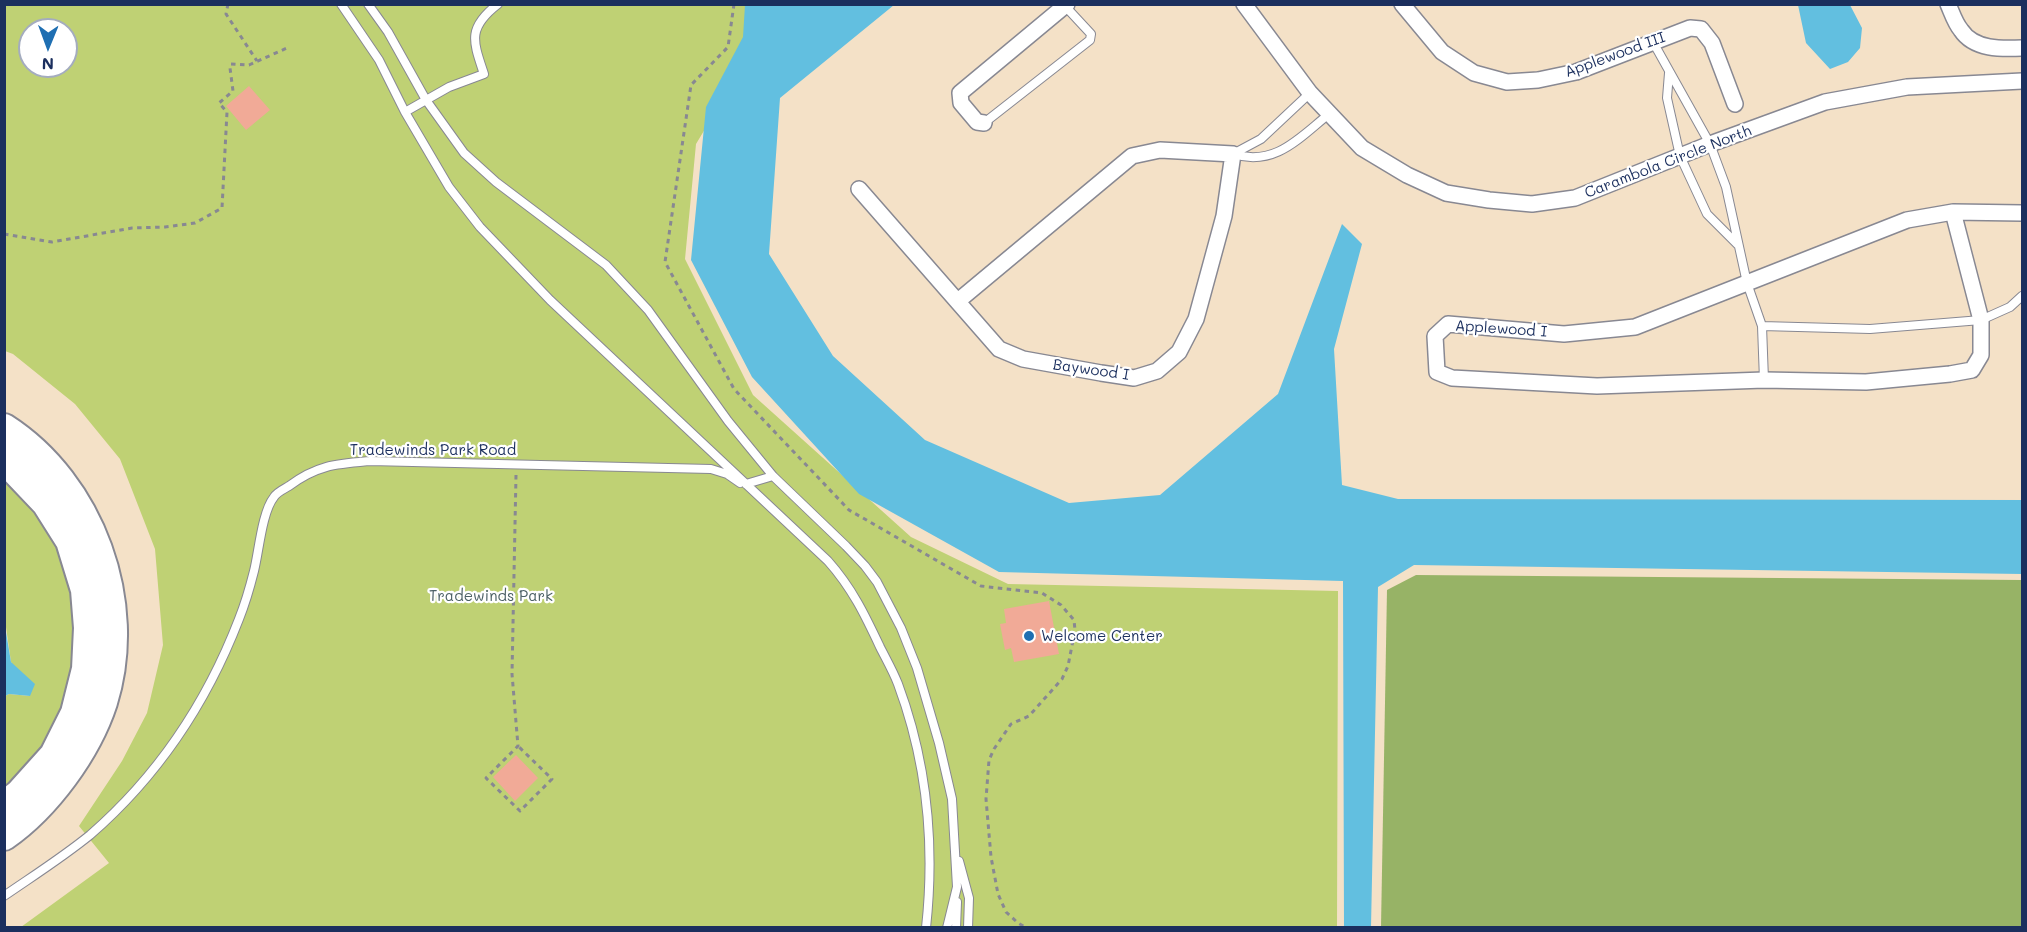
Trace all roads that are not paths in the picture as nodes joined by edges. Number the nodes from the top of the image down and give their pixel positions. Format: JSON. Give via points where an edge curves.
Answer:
{"nodes":[{"id":1,"x":340,"y":4,"type":"edge"},
{"id":2,"x":368,"y":4,"type":"edge"},
{"id":3,"x":498,"y":4,"type":"edge"},
{"id":4,"x":1244,"y":4,"type":"edge"},
{"id":5,"x":1402,"y":4,"type":"edge"},
{"id":6,"x":1948,"y":4,"type":"edge"},
{"id":7,"x":1066,"y":5,"type":"edge"},
{"id":8,"x":1653,"y":42,"type":"junction"},
{"id":9,"x":2022,"y":48,"type":"edge"},
{"id":10,"x":1669,"y":71,"type":"junction"},
{"id":11,"x":2022,"y":81,"type":"edge"},
{"id":12,"x":1310,"y":93,"type":"junction"},
{"id":13,"x":426,"y":100,"type":"junction"},
{"id":14,"x":1735,"y":104,"type":"dead end"},
{"id":15,"x":405,"y":112,"type":"junction"},
{"id":16,"x":1329,"y":114,"type":"junction"},
{"id":17,"x":984,"y":123,"type":"joint"},
{"id":18,"x":1710,"y":144,"type":"junction"},
{"id":19,"x":1233,"y":154,"type":"junction"},
{"id":20,"x":1680,"y":156,"type":"junction"},
{"id":21,"x":859,"y":189,"type":"dead end"},
{"id":22,"x":1953,"y":212,"type":"junction"},
{"id":23,"x":2022,"y":213,"type":"edge"},
{"id":24,"x":1739,"y":246,"type":"junction"},
{"id":25,"x":1747,"y":283,"type":"junction"},
{"id":26,"x":2022,"y":296,"type":"edge"},
{"id":27,"x":958,"y":301,"type":"junction"},
{"id":28,"x":1981,"y":320,"type":"junction"},
{"id":29,"x":1762,"y":326,"type":"junction"},
{"id":30,"x":1764,"y":380,"type":"junction"},
{"id":31,"x":4,"y":428,"type":"edge"},
{"id":32,"x":4,"y":459,"type":"edge"},
{"id":33,"x":773,"y":476,"type":"junction"},
{"id":34,"x":746,"y":484,"type":"junction"},
{"id":35,"x":765,"y":501,"type":"junction"},
{"id":36,"x":4,"y":806,"type":"edge"},
{"id":37,"x":4,"y":836,"type":"edge"},
{"id":38,"x":955,"y":847,"type":"junction"},
{"id":39,"x":957,"y":887,"type":"junction"},
{"id":40,"x":4,"y":896,"type":"edge"},
{"id":41,"x":926,"y":927,"type":"edge"},
{"id":42,"x":947,"y":927,"type":"edge"},
{"id":43,"x":956,"y":927,"type":"edge"},
{"id":44,"x":968,"y":927,"type":"edge"}],
"edges":[{"from":1,"to":15,"type":"lane","name":"Tradewinds Park Road","via":[[379,60]]},
{"from":2,"to":13,"type":"lane"},
{"from":3,"to":13,"type":"lane","via":[[487,13],[475,36],[484,74]]},
{"from":4,"to":12,"type":"street","name":"Carambola Circle North"},
{"from":5,"to":8,"type":"street","name":"Applewood III","via":[[1442,52],[1474,73],[1508,82],[1576,72]]},
{"from":6,"to":9,"type":"street","via":[[1962,32],[1978,44],[1999,49]]},
{"from":7,"to":17,"type":"lane","via":[[1091,34],[1090,40]]},
{"from":7,"to":17,"type":"street","via":[[960,93],[961,103],[971,116]]},
{"from":8,"to":10,"type":"lane"},
{"from":8,"to":14,"type":"street","name":"Applewood III","via":[[1690,28],[1701,29],[1712,43]]},
{"from":10,"to":18,"type":"lane"},
{"from":10,"to":20,"type":"lane","via":[[1667,98]]},
{"from":11,"to":18,"type":"street","name":"Carambola Circle North","via":[[1907,87],[1825,102]]},
{"from":12,"to":16,"type":"street","name":"Carambola Circle North"},
{"from":12,"to":19,"type":"lane","via":[[1262,139]]},
{"from":13,"to":15,"type":"lane"},
{"from":13,"to":33,"type":"lane","via":[[464,153],[606,265],[641,303]]},
{"from":15,"to":34,"type":"lane","name":"Tradewinds Park Road","via":[[449,187],[480,227],[550,300]]},
{"from":16,"to":19,"type":"lane","via":[[1286,149],[1248,159]]},
{"from":16,"to":20,"type":"street","name":"Carambola Circle North","via":[[1362,148],[1407,175],[1446,193],[1489,200],[1532,204],[1575,198]]},
{"from":18,"to":20,"type":"street","name":"Carambola Circle North"},
{"from":18,"to":24,"type":"lane"},
{"from":19,"to":27,"type":"street","via":[[1160,150],[1132,156]]},
{"from":19,"to":27,"type":"street","name":"Baywood I","via":[[1224,216],[1196,319],[1179,352],[1157,371],[1134,378],[1023,360],[999,349]]},
{"from":20,"to":24,"type":"lane","via":[[1707,214]]},
{"from":21,"to":27,"type":"street","name":"Baywood I"},
{"from":22,"to":23,"type":"street","name":"Applewood I"},
{"from":22,"to":25,"type":"street","name":"Applewood I","via":[[1908,220]]},
{"from":22,"to":28,"type":"street","name":"Applewood I"},
{"from":24,"to":25,"type":"lane"},
{"from":25,"to":29,"type":"lane"},
{"from":25,"to":30,"type":"street","name":"Applewood I","via":[[1635,327],[1564,334],[1448,324],[1435,336],[1437,372],[1452,378],[1597,386]]},
{"from":26,"to":28,"type":"lane","via":[[2010,307]]},
{"from":28,"to":29,"type":"lane","via":[[1870,329]]},
{"from":28,"to":30,"type":"street","name":"Applewood I","via":[[1981,355],[1972,370],[1866,382]]},
{"from":29,"to":30,"type":"lane"},
{"from":31,"to":37,"type":"highway","via":[[34,451],[71,494],[99,554],[112,625],[111,663],[103,702],[74,763],[39,807]]},
{"from":32,"to":36,"type":"highway","via":[[46,503],[70,541],[85,590],[88,628],[86,669],[75,713],[54,755]]},
{"from":33,"to":34,"type":"lane"},
{"from":33,"to":38,"type":"lane","via":[[865,566],[901,628],[939,743],[952,799]]},
{"from":34,"to":35,"type":"lane","name":"Tradewinds Park Road"},
{"from":35,"to":40,"type":"lane","name":"Tradewinds Park Road","via":[[727,474],[711,469],[370,461],[316,469],[274,497],[240,617],[183,732],[121,806],[88,836]]},
{"from":35,"to":41,"type":"lane","name":"Tradewinds Park Road","via":[[843,578],[860,603],[898,684],[916,748],[929,821],[930,892]]},
{"from":38,"to":39,"type":"lane"},
{"from":38,"to":44,"type":"lane","via":[[969,897]]},
{"from":39,"to":42,"type":"lane"},
{"from":39,"to":43,"type":"lane"}]}
